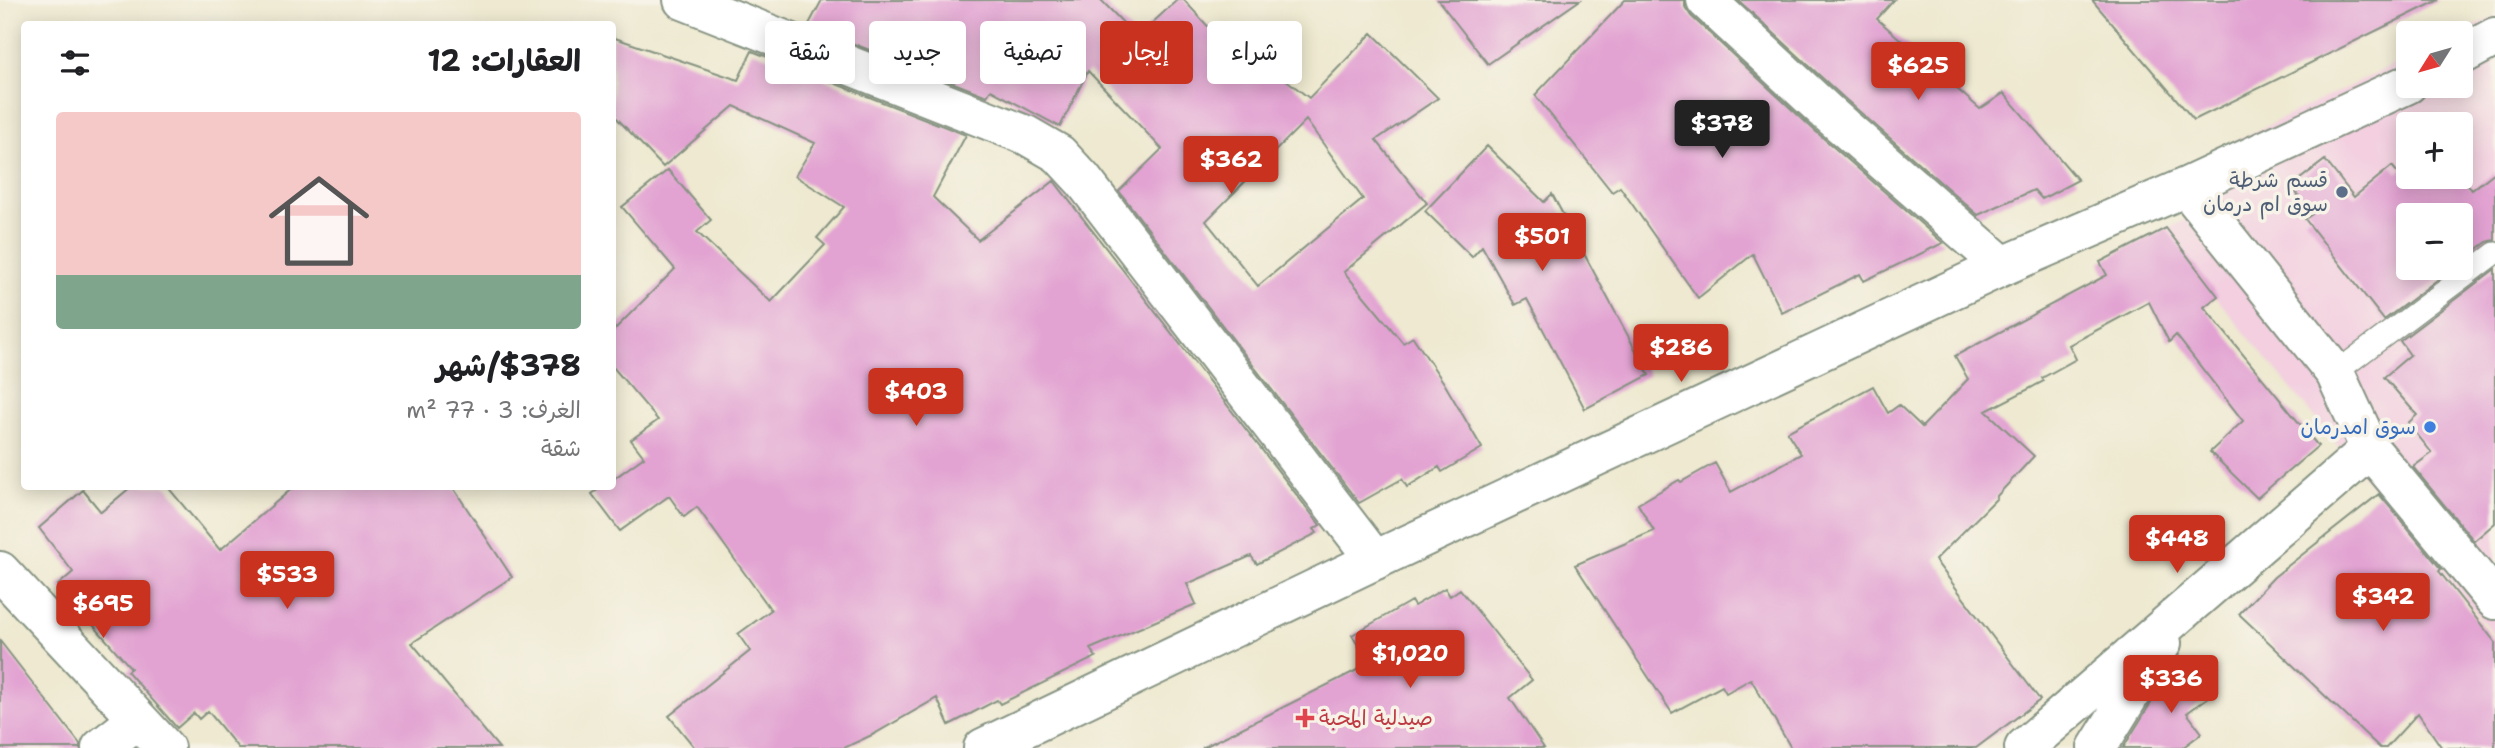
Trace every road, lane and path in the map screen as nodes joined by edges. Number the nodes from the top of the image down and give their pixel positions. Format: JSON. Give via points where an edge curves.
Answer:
{"nodes":[{"id":1,"x":683,"y":0,"type":"edge"},
{"id":2,"x":1706,"y":0,"type":"edge"},
{"id":3,"x":2495,"y":37,"type":"edge"},
{"id":4,"x":2473,"y":49,"type":"edge"},
{"id":5,"x":2396,"y":89,"type":"edge"},
{"id":6,"x":2186,"y":187,"type":"junction"},
{"id":7,"x":2495,"y":253,"type":"edge"},
{"id":8,"x":2003,"y":266,"type":"junction"},
{"id":9,"x":2335,"y":373,"type":"junction"},
{"id":10,"x":2370,"y":449,"type":"junction"},
{"id":11,"x":1375,"y":560,"type":"junction"},
{"id":12,"x":0,"y":571,"type":"edge"},
{"id":13,"x":2495,"y":600,"type":"edge"},
{"id":14,"x":2184,"y":608,"type":"junction"},
{"id":15,"x":137,"y":720,"type":"junction"},
{"id":16,"x":102,"y":748,"type":"edge"},
{"id":17,"x":165,"y":748,"type":"edge"},
{"id":18,"x":983,"y":748,"type":"edge"},
{"id":19,"x":2024,"y":748,"type":"edge"},
{"id":20,"x":2097,"y":748,"type":"edge"}],
"edges":[{"from":1,"to":11,"type":"street","via":[[1026,135],[1059,154]]},
{"from":2,"to":8,"type":"street"},
{"from":3,"to":4,"type":"street"},
{"from":5,"to":6,"type":"street"},
{"from":6,"to":8,"type":"street"},
{"from":6,"to":9,"type":"street"},
{"from":7,"to":9,"type":"lane"},
{"from":8,"to":11,"type":"street"},
{"from":9,"to":10,"type":"street"},
{"from":10,"to":13,"type":"street"},
{"from":10,"to":14,"type":"street"},
{"from":11,"to":18,"type":"street"},
{"from":12,"to":15,"type":"street"},
{"from":14,"to":19,"type":"street"},
{"from":14,"to":20,"type":"street"},
{"from":15,"to":16,"type":"street"},
{"from":15,"to":17,"type":"street"}]}
